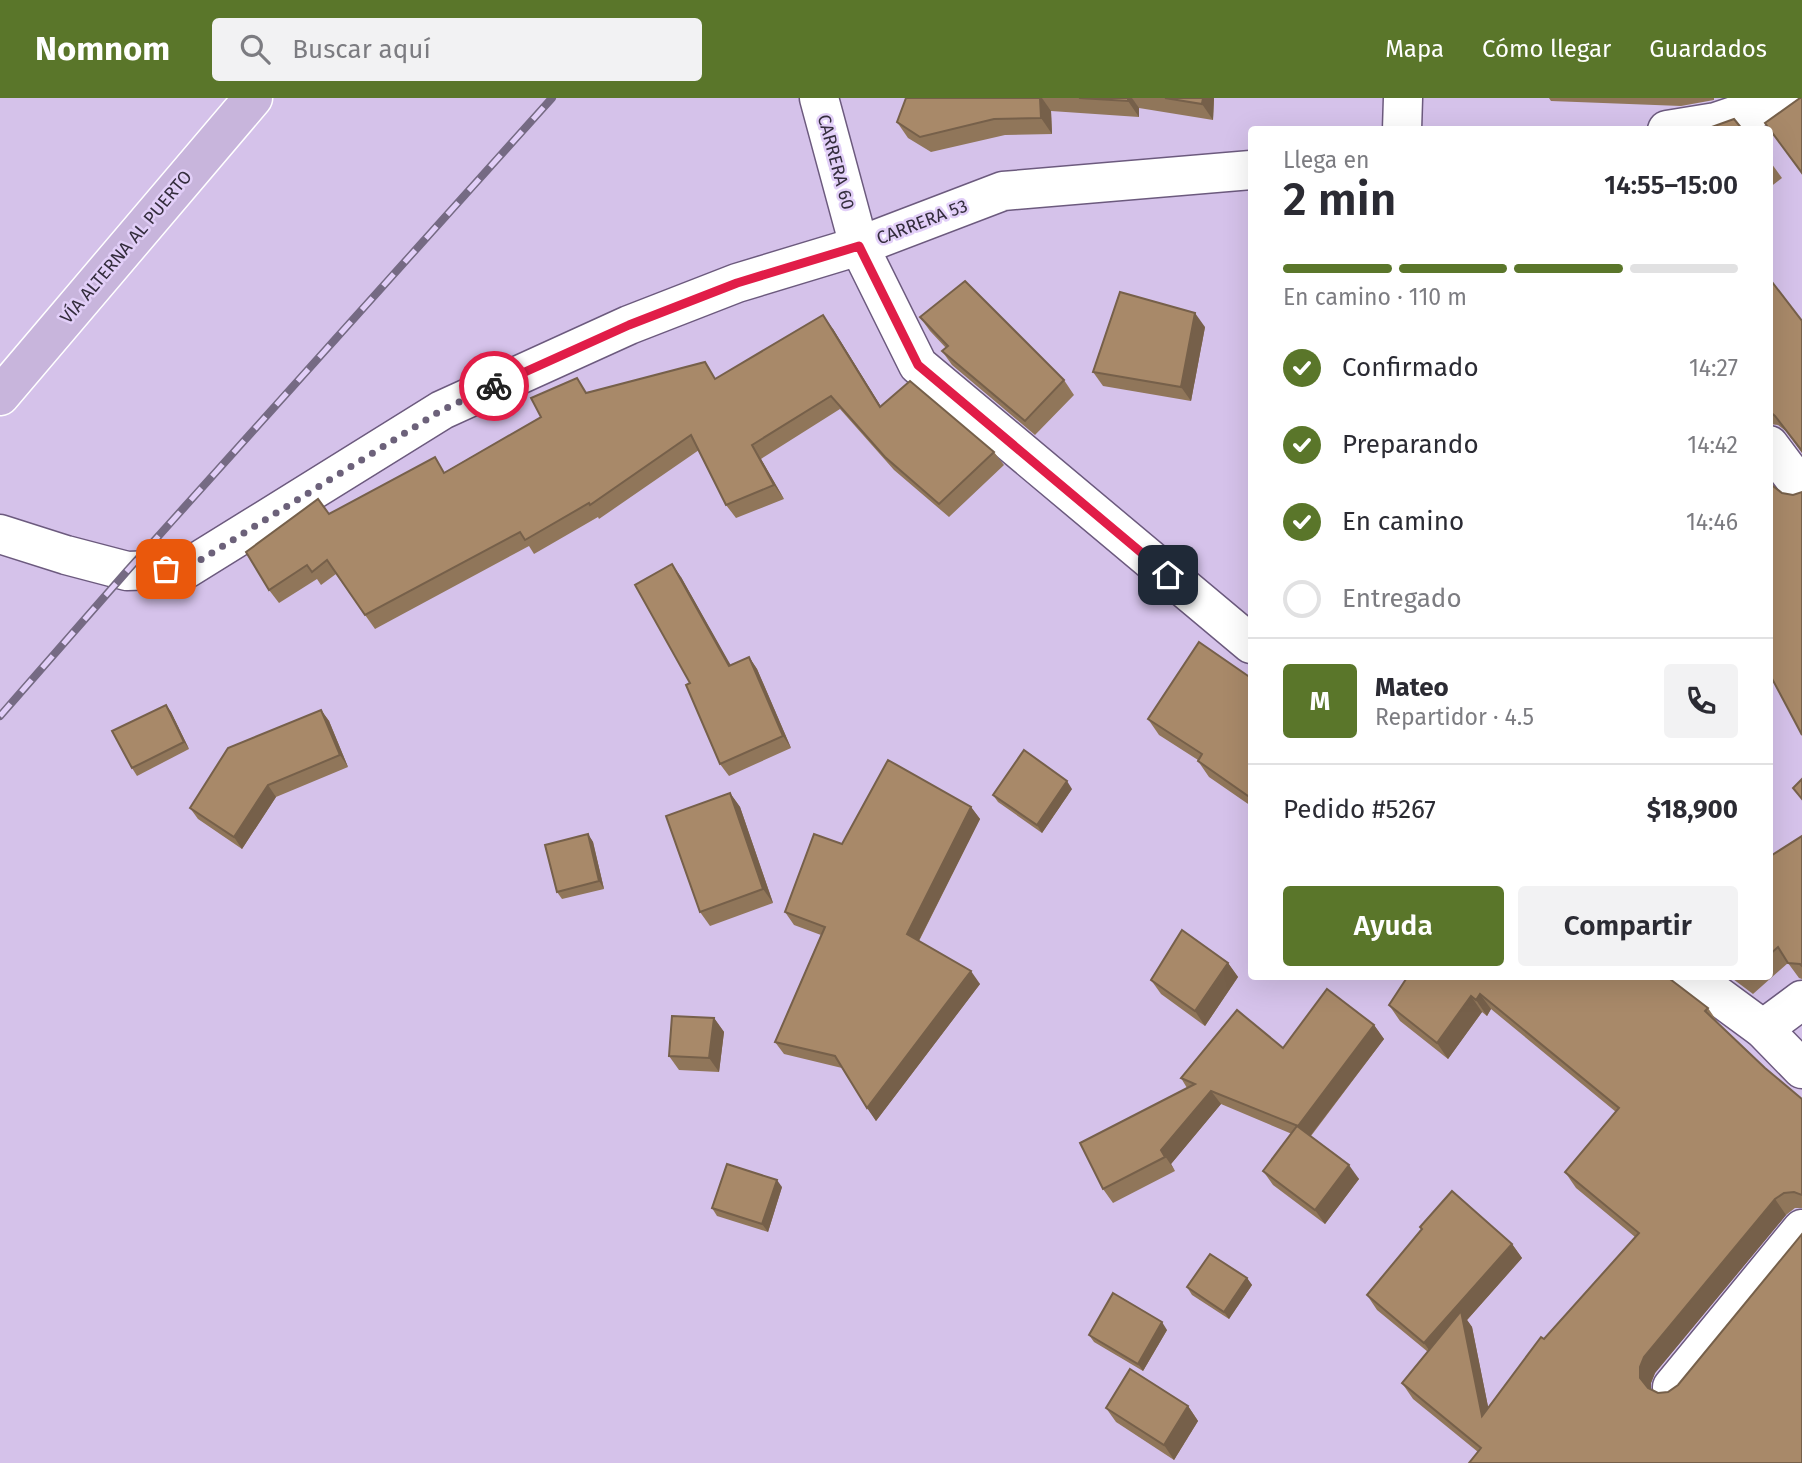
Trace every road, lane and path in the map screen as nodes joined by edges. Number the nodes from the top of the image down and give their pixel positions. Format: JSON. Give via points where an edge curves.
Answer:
{"nodes":[{"id":1,"x":253,"y":98,"type":"edge"},
{"id":2,"x":819,"y":98,"type":"edge"},
{"id":3,"x":1403,"y":98,"type":"edge"},
{"id":4,"x":1787,"y":98,"type":"edge"},
{"id":5,"x":1402,"y":126,"type":"edge"},
{"id":6,"x":1692,"y":126,"type":"edge"},
{"id":7,"x":1248,"y":170,"type":"edge"},
{"id":8,"x":859,"y":246,"type":"junction"},
{"id":9,"x":0,"y":396,"type":"edge"},
{"id":10,"x":1773,"y":449,"type":"edge"},
{"id":11,"x":1802,"y":489,"type":"edge"},
{"id":12,"x":0,"y":534,"type":"edge"},
{"id":13,"x":1248,"y":641,"type":"edge"},
{"id":14,"x":1696,"y":980,"type":"edge"},
{"id":15,"x":1802,"y":1000,"type":"edge"},
{"id":16,"x":1763,"y":1029,"type":"junction"},
{"id":17,"x":1802,"y":1069,"type":"edge"},
{"id":18,"x":1802,"y":1229,"type":"edge"},
{"id":19,"x":1672,"y":1387,"type":"edge"}],
"edges":[{"from":1,"to":9,"type":"main road","name":"VÍA ALTERNA AL PUERTO"},
{"from":2,"to":8,"type":"street","name":"CARRERA 60"},
{"from":3,"to":5,"type":"street"},
{"from":4,"to":6,"type":"street"},
{"from":7,"to":8,"type":"street","name":"CARRERA 53","via":[[1003,191]]},
{"from":8,"to":12,"type":"street","name":"CARRERA 53","via":[[737,283],[629,325],[442,410],[186,569],[127,571]]},
{"from":8,"to":13,"type":"street","name":"CARRERA 60","via":[[918,365]]},
{"from":10,"to":11,"type":"street"},
{"from":14,"to":16,"type":"street"},
{"from":15,"to":16,"type":"street"},
{"from":16,"to":17,"type":"street"},
{"from":18,"to":19,"type":"street"}]}
